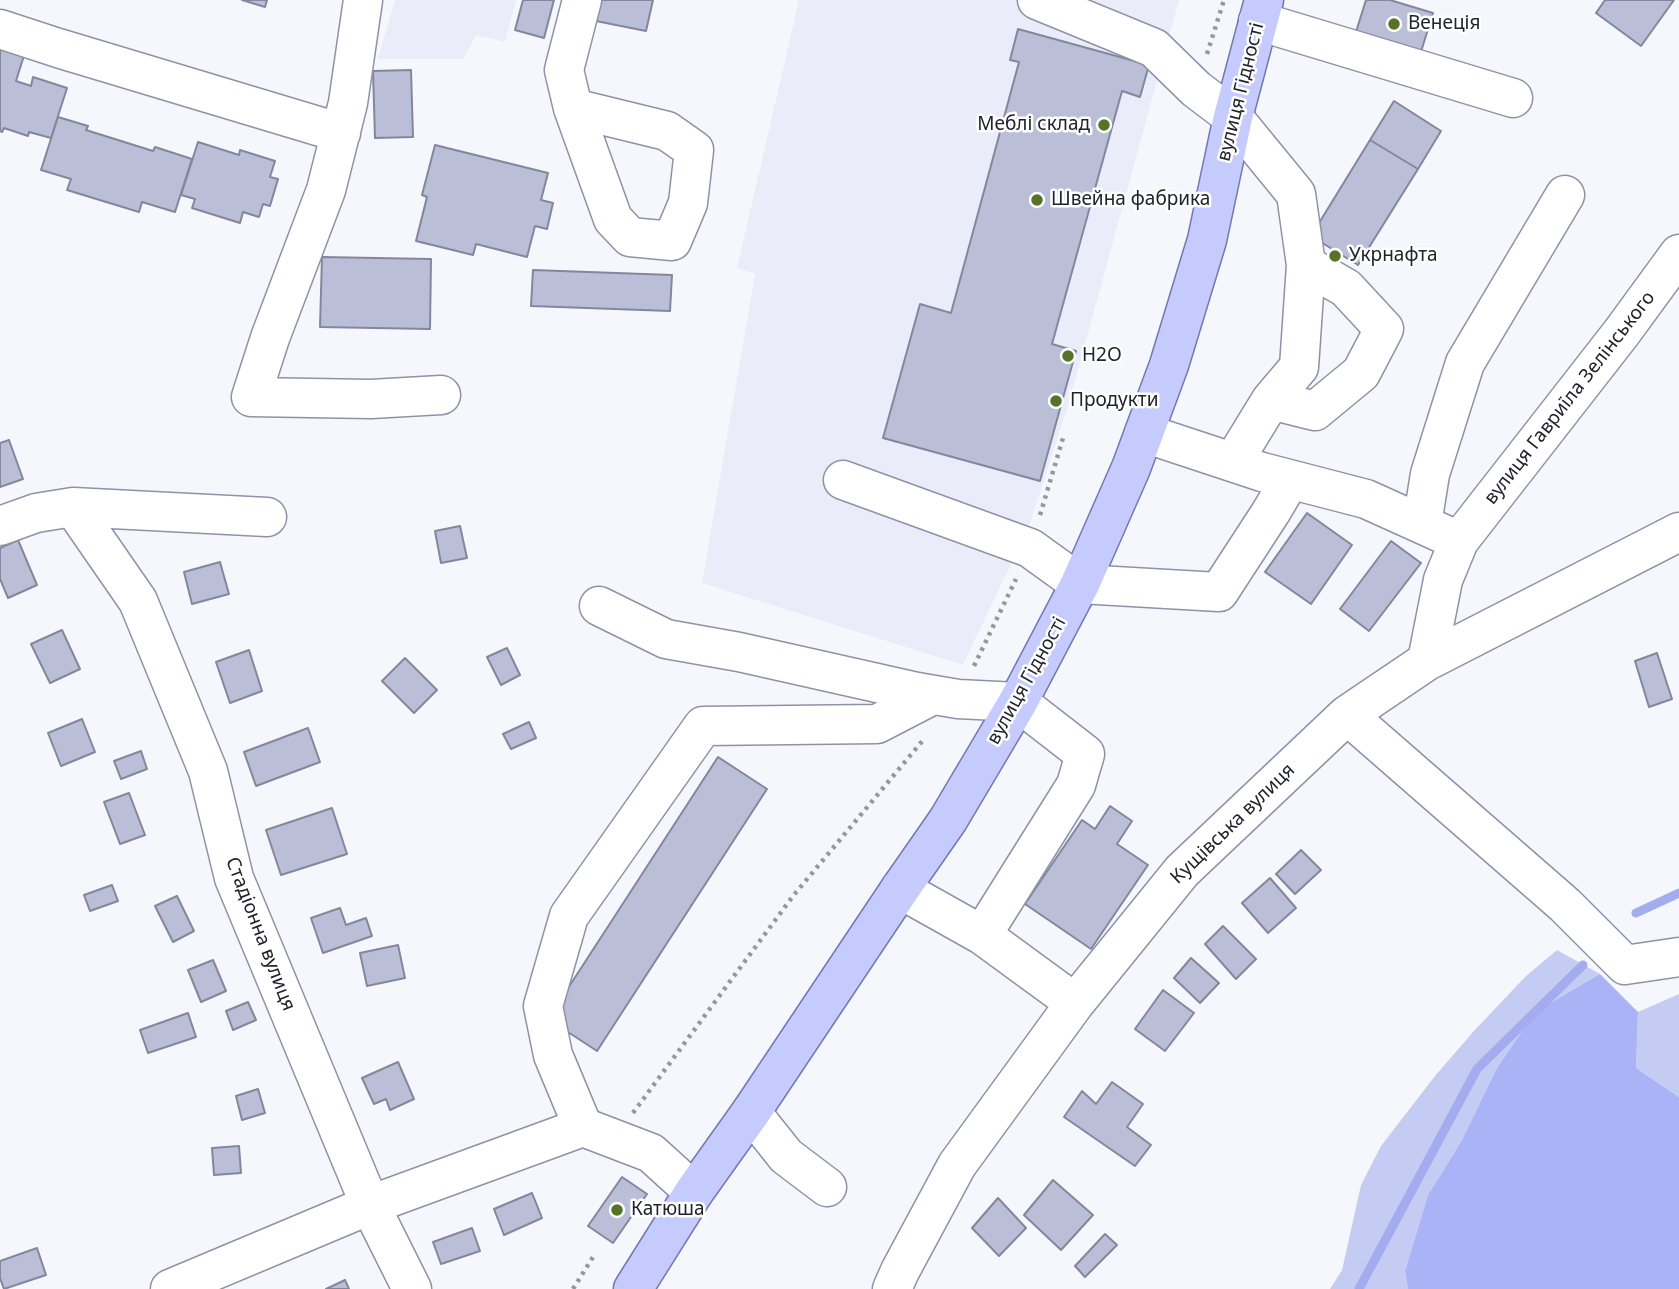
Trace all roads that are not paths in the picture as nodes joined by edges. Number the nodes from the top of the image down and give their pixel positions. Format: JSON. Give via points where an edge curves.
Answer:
{"nodes":[{"id":1,"x":363,"y":0,"type":"edge"},
{"id":2,"x":582,"y":0,"type":"edge"},
{"id":3,"x":1037,"y":0,"type":"edge"},
{"id":4,"x":1261,"y":11,"type":"edge"},
{"id":5,"x":0,"y":29,"type":"edge"},
{"id":6,"x":1513,"y":98,"type":"dead end"},
{"id":7,"x":573,"y":108,"type":"dead end"},
{"id":8,"x":1233,"y":117,"type":"junction"},
{"id":9,"x":341,"y":133,"type":"junction"},
{"id":10,"x":1565,"y":195,"type":"dead end"},
{"id":11,"x":1679,"y":254,"type":"edge"},
{"id":12,"x":1306,"y":265,"type":"junction"},
{"id":13,"x":441,"y":395,"type":"dead end"},
{"id":14,"x":1271,"y":400,"type":"junction"},
{"id":15,"x":1144,"y":433,"type":"junction"},
{"id":16,"x":1233,"y":463,"type":"junction"},
{"id":17,"x":843,"y":480,"type":"dead end"},
{"id":18,"x":1290,"y":480,"type":"junction"},
{"id":19,"x":73,"y":507,"type":"junction"},
{"id":20,"x":267,"y":517,"type":"dead end"},
{"id":21,"x":1422,"y":524,"type":"junction"},
{"id":22,"x":0,"y":526,"type":"edge"},
{"id":23,"x":1679,"y":532,"type":"edge"},
{"id":24,"x":1459,"y":541,"type":"junction"},
{"id":25,"x":1080,"y":584,"type":"junction"},
{"id":26,"x":598,"y":606,"type":"dead end"},
{"id":27,"x":1427,"y":661,"type":"junction"},
{"id":28,"x":945,"y":697,"type":"junction"},
{"id":29,"x":1018,"y":702,"type":"junction"},
{"id":30,"x":1347,"y":715,"type":"junction"},
{"id":31,"x":900,"y":889,"type":"junction"},
{"id":32,"x":982,"y":934,"type":"junction"},
{"id":33,"x":1679,"y":957,"type":"edge"},
{"id":34,"x":1075,"y":1003,"type":"junction"},
{"id":35,"x":751,"y":1112,"type":"junction"},
{"id":36,"x":598,"y":1133,"type":"junction"},
{"id":37,"x":827,"y":1187,"type":"dead end"},
{"id":38,"x":694,"y":1192,"type":"junction"},
{"id":39,"x":370,"y":1205,"type":"junction"},
{"id":40,"x":170,"y":1289,"type":"edge"},
{"id":41,"x":412,"y":1289,"type":"edge"},
{"id":42,"x":633,"y":1289,"type":"edge"},
{"id":43,"x":892,"y":1289,"type":"edge"}],
"edges":[{"from":1,"to":9,"type":"street"},
{"from":2,"to":7,"type":"street","via":[[564,70]]},
{"from":3,"to":8,"type":"street","via":[[1154,48]]},
{"from":4,"to":6,"type":"street"},
{"from":4,"to":8,"type":"main road","name":"вулиця Гідності"},
{"from":5,"to":9,"type":"street"},
{"from":8,"to":12,"type":"street","via":[[1296,194]]},
{"from":8,"to":15,"type":"main road","name":"вулиця Гідності","via":[[1207,240]]},
{"from":9,"to":13,"type":"street","via":[[326,190],[251,397]]},
{"from":10,"to":21,"type":"street","via":[[1465,363],[1430,474]]},
{"from":11,"to":24,"type":"street","name":"вулиця Гавриїла Зелінського"},
{"from":12,"to":14,"type":"street","via":[[1299,367]]},
{"from":12,"to":14,"type":"street","via":[[1346,288],[1384,329],[1361,373],[1315,411]]},
{"from":14,"to":16,"type":"street"},
{"from":15,"to":16,"type":"street"},
{"from":15,"to":25,"type":"main road","name":"вулиця Гідності"},
{"from":16,"to":18,"type":"street"},
{"from":17,"to":25,"type":"street","via":[[1030,548]]},
{"from":18,"to":21,"type":"street","via":[[1366,499]]},
{"from":18,"to":25,"type":"street","via":[[1219,592]]},
{"from":19,"to":20,"type":"street"},
{"from":19,"to":22,"type":"street","via":[[36,513]]},
{"from":19,"to":39,"type":"street","name":"Стадіонна вулиця","via":[[138,601],[208,771],[234,878]]},
{"from":21,"to":24,"type":"street"},
{"from":23,"to":27,"type":"street","name":"Кущівська вулиця"},
{"from":24,"to":27,"type":"street","name":"вулиця Гавриїла Зелінського","via":[[1443,580]]},
{"from":25,"to":29,"type":"main road","name":"вулиця Гідності"},
{"from":26,"to":28,"type":"street","via":[[666,639]]},
{"from":27,"to":30,"type":"street","name":"Кущівська вулиця"},
{"from":28,"to":29,"type":"street"},
{"from":28,"to":36,"type":"street","via":[[877,724],[704,726],[569,916],[543,1006],[553,1055]]},
{"from":29,"to":31,"type":"main road","name":"вулиця Гідності","via":[[948,820]]},
{"from":29,"to":32,"type":"street","via":[[1085,754],[1076,785]]},
{"from":30,"to":33,"type":"street","via":[[1566,905],[1625,965]]},
{"from":30,"to":34,"type":"street","name":"Кущівська вулиця","via":[[1182,870]]},
{"from":31,"to":32,"type":"street"},
{"from":31,"to":35,"type":"main road","name":"вулиця Гідності"},
{"from":32,"to":34,"type":"street"},
{"from":34,"to":43,"type":"street","name":"Кущівська вулиця","via":[[957,1165]]},
{"from":35,"to":37,"type":"street","via":[[786,1156]]},
{"from":35,"to":38,"type":"main road","name":"вулиця Гідності"},
{"from":36,"to":38,"type":"street","via":[[652,1153]]},
{"from":36,"to":39,"type":"street"},
{"from":38,"to":42,"type":"main road","name":"вулиця Гідності"},
{"from":39,"to":40,"type":"street"},
{"from":39,"to":41,"type":"street","name":"Стадіонна вулиця"}]}
